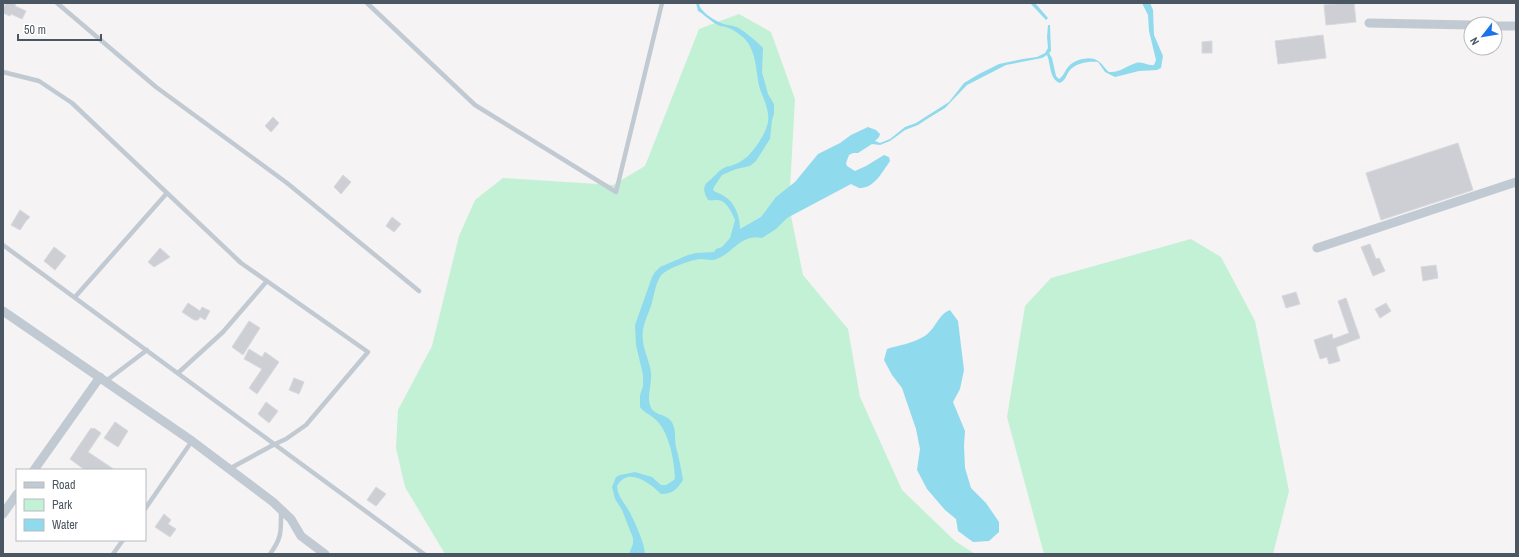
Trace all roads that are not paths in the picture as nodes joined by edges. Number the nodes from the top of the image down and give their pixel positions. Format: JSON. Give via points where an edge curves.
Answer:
{"nodes":[{"id":1,"x":57,"y":3,"type":"edge"},
{"id":2,"x":367,"y":3,"type":"edge"},
{"id":3,"x":662,"y":3,"type":"edge"},
{"id":4,"x":1369,"y":23,"type":"dead end"},
{"id":5,"x":1463,"y":25,"type":"edge"},
{"id":6,"x":1503,"y":26,"type":"edge"},
{"id":7,"x":1516,"y":26,"type":"edge"},
{"id":8,"x":3,"y":72,"type":"edge"},
{"id":9,"x":1516,"y":182,"type":"edge"},
{"id":10,"x":167,"y":193,"type":"junction"},
{"id":11,"x":3,"y":245,"type":"edge"},
{"id":12,"x":1317,"y":248,"type":"dead end"},
{"id":13,"x":267,"y":281,"type":"junction"},
{"id":14,"x":419,"y":290,"type":"dead end"},
{"id":15,"x":75,"y":297,"type":"junction"},
{"id":16,"x":3,"y":311,"type":"edge"},
{"id":17,"x":147,"y":350,"type":"junction"},
{"id":18,"x":178,"y":373,"type":"junction"},
{"id":19,"x":103,"y":379,"type":"junction"},
{"id":20,"x":192,"y":441,"type":"junction"},
{"id":21,"x":275,"y":444,"type":"junction"},
{"id":22,"x":35,"y":469,"type":"edge"},
{"id":23,"x":229,"y":469,"type":"junction"},
{"id":24,"x":16,"y":495,"type":"edge"},
{"id":25,"x":146,"y":508,"type":"edge"},
{"id":26,"x":281,"y":511,"type":"junction"},
{"id":27,"x":3,"y":514,"type":"edge"},
{"id":28,"x":122,"y":541,"type":"edge"},
{"id":29,"x":113,"y":554,"type":"edge"},
{"id":30,"x":270,"y":554,"type":"edge"},
{"id":31,"x":325,"y":554,"type":"edge"},
{"id":32,"x":424,"y":554,"type":"edge"}],
"edges":[{"from":1,"to":14,"type":"lane","via":[[156,87],[287,183]]},
{"from":2,"to":3,"type":"lane","via":[[475,105],[616,192]]},
{"from":4,"to":5,"type":"street"},
{"from":6,"to":7,"type":"street"},
{"from":8,"to":10,"type":"lane","via":[[39,81],[72,103]]},
{"from":9,"to":12,"type":"street"},
{"from":10,"to":13,"type":"lane","via":[[241,263]]},
{"from":10,"to":15,"type":"lane"},
{"from":11,"to":15,"type":"lane"},
{"from":13,"to":18,"type":"lane","via":[[223,332]]},
{"from":13,"to":21,"type":"lane","via":[[368,352],[306,425]]},
{"from":15,"to":17,"type":"lane"},
{"from":16,"to":19,"type":"street"},
{"from":17,"to":18,"type":"lane"},
{"from":17,"to":19,"type":"lane"},
{"from":18,"to":21,"type":"lane"},
{"from":19,"to":20,"type":"street"},
{"from":19,"to":22,"type":"street"},
{"from":20,"to":23,"type":"street"},
{"from":20,"to":25,"type":"lane"},
{"from":21,"to":23,"type":"lane"},
{"from":21,"to":32,"type":"lane"},
{"from":23,"to":26,"type":"street"},
{"from":24,"to":27,"type":"street"},
{"from":26,"to":30,"type":"lane","via":[[280,537]]},
{"from":26,"to":31,"type":"street","via":[[291,518],[301,536]]},
{"from":28,"to":29,"type":"lane"}]}
